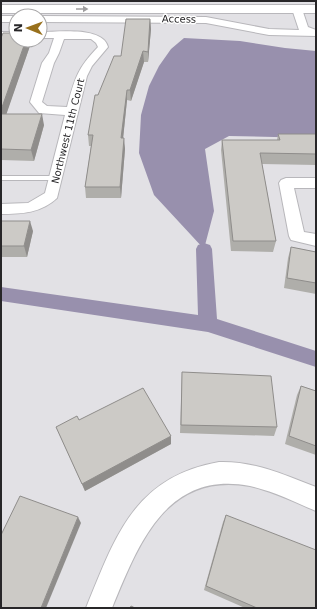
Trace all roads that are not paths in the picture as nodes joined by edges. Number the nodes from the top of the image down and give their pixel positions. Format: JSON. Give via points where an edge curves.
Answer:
{"nodes":[{"id":1,"x":58,"y":1,"type":"edge"},
{"id":2,"x":294,"y":5,"type":"edge"},
{"id":3,"x":316,"y":5,"type":"edge"},
{"id":4,"x":316,"y":9,"type":"edge"},
{"id":5,"x":48,"y":10,"type":"edge"},
{"id":6,"x":48,"y":14,"type":"edge"},
{"id":7,"x":48,"y":14,"type":"edge"},
{"id":8,"x":316,"y":33,"type":"edge"},
{"id":9,"x":48,"y":35,"type":"edge"},
{"id":10,"x":60,"y":35,"type":"junction"},
{"id":11,"x":72,"y":111,"type":"junction"},
{"id":12,"x":1,"y":178,"type":"edge"},
{"id":13,"x":56,"y":178,"type":"junction"},
{"id":14,"x":316,"y":183,"type":"edge"},
{"id":15,"x":1,"y":209,"type":"edge"},
{"id":16,"x":316,"y":240,"type":"edge"},
{"id":17,"x":316,"y":499,"type":"edge"},
{"id":18,"x":99,"y":608,"type":"edge"}],
"edges":[{"from":1,"to":5,"type":"main road"},
{"from":2,"to":3,"type":"main road"},
{"from":2,"to":4,"type":"main road"},
{"from":6,"to":2,"type":"main road","one_way":true},
{"from":2,"to":8,"type":"street","name":"Access","via":[[304,29]]},
{"from":7,"to":8,"type":"street","name":"Access","via":[[206,20],[269,32]]},
{"from":9,"to":10,"type":"street"},
{"from":10,"to":11,"type":"street","via":[[36,102],[43,110]]},
{"from":10,"to":11,"type":"street","name":"Northwest 11th Court","via":[[92,36],[98,38],[103,47],[81,76]]},
{"from":11,"to":13,"type":"street","name":"Northwest 11th Court"},
{"from":12,"to":13,"type":"lane"},
{"from":13,"to":15,"type":"street","name":"Northwest 11th Court","via":[[52,196],[45,203],[30,208]]},
{"from":14,"to":16,"type":"street","via":[[286,183],[297,236]]},
{"from":17,"to":18,"type":"street","via":[[248,474],[215,473],[192,479],[166,495],[143,517],[126,546]]}]}
